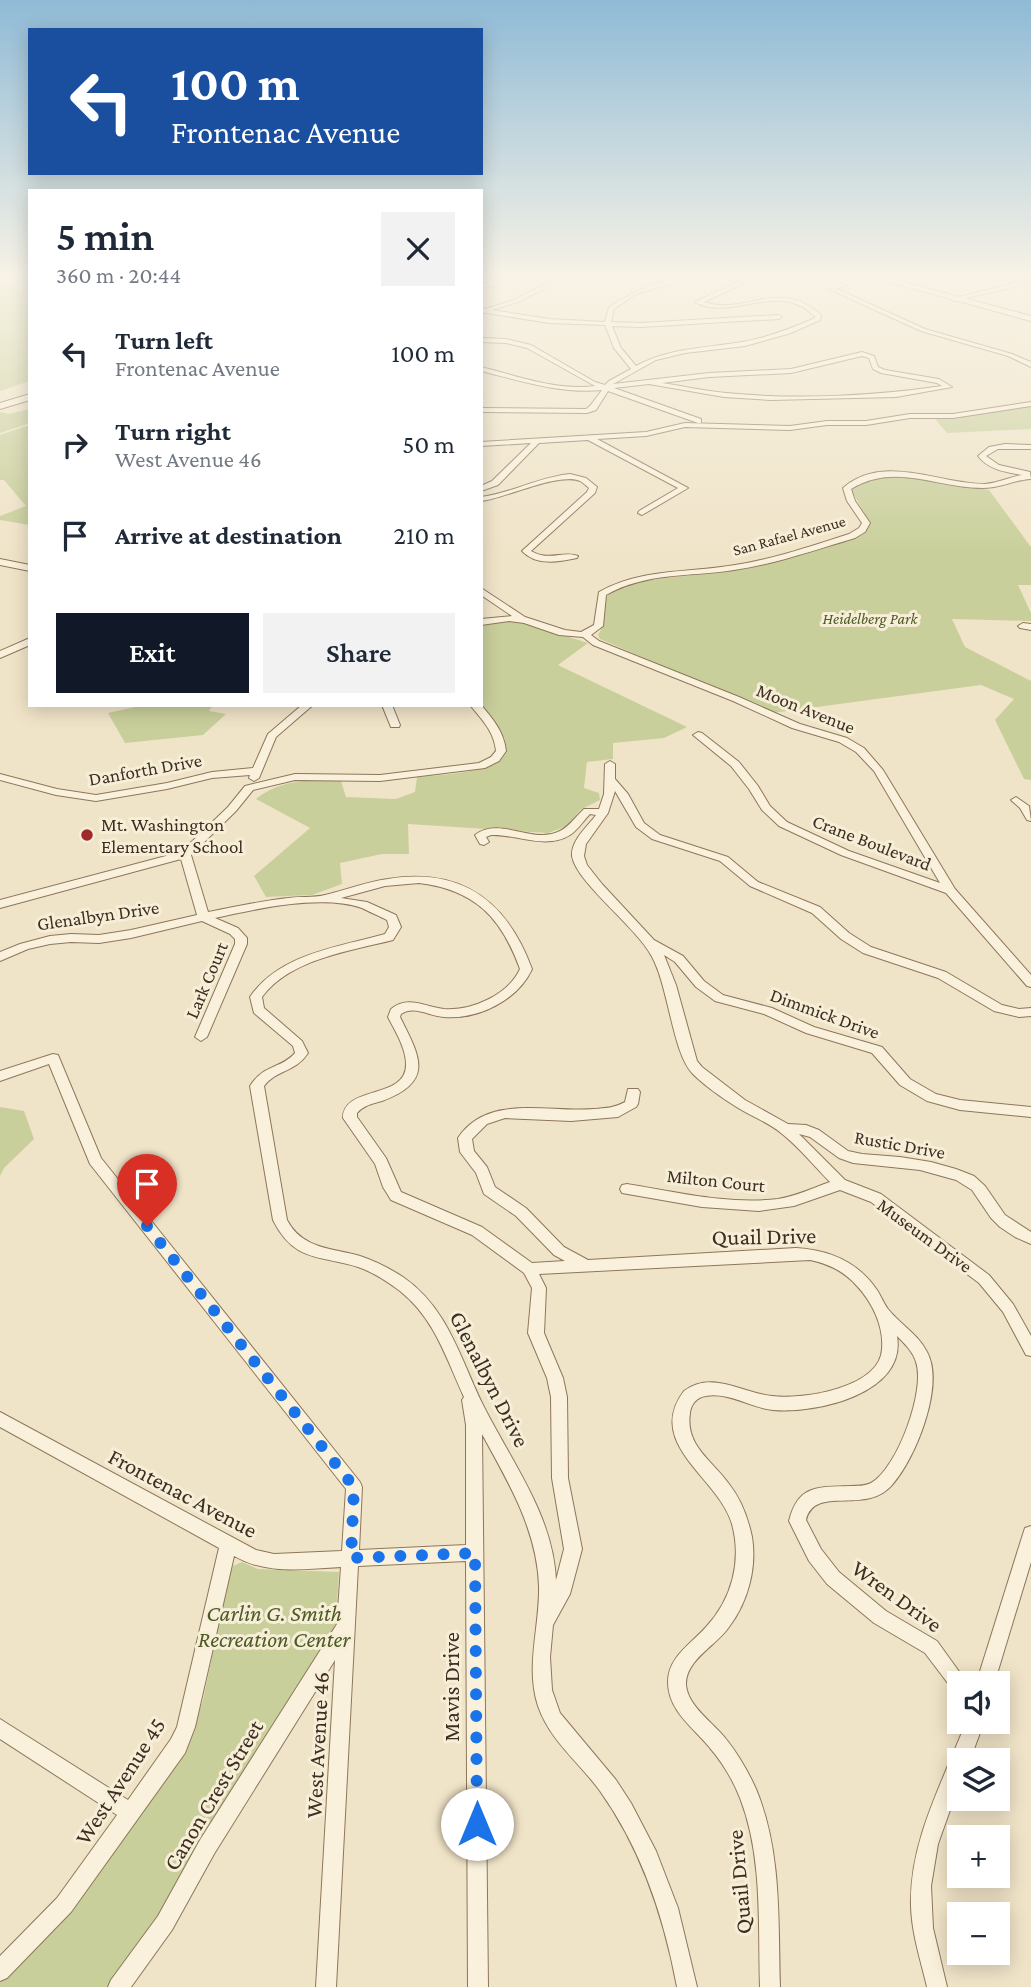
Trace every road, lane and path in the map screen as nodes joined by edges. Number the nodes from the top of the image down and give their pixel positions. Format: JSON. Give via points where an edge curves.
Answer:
{"nodes":[{"id":1,"x":483,"y":369,"type":"edge"},
{"id":2,"x":571,"y":369,"type":"edge"},
{"id":3,"x":630,"y":369,"type":"edge"},
{"id":4,"x":804,"y":369,"type":"edge"},
{"id":5,"x":876,"y":369,"type":"edge"},
{"id":6,"x":652,"y":383,"type":"junction"},
{"id":7,"x":607,"y":388,"type":"junction"},
{"id":8,"x":28,"y":398,"type":"edge"},
{"id":9,"x":1031,"y":404,"type":"edge"},
{"id":10,"x":0,"y":406,"type":"edge"},
{"id":11,"x":483,"y":410,"type":"edge"},
{"id":12,"x":667,"y":411,"type":"junction"},
{"id":13,"x":703,"y":424,"type":"junction"},
{"id":14,"x":672,"y":427,"type":"junction"},
{"id":15,"x":589,"y":438,"type":"junction"},
{"id":16,"x":535,"y":443,"type":"junction"},
{"id":17,"x":483,"y":444,"type":"edge"},
{"id":18,"x":1031,"y":447,"type":"edge"},
{"id":19,"x":1031,"y":476,"type":"edge"},
{"id":20,"x":483,"y":488,"type":"edge"},
{"id":21,"x":483,"y":499,"type":"edge"},
{"id":22,"x":642,"y":513,"type":"dead end"},
{"id":23,"x":574,"y":556,"type":"dead end"},
{"id":24,"x":0,"y":562,"type":"edge"},
{"id":25,"x":28,"y":568,"type":"edge"},
{"id":26,"x":483,"y":592,"type":"edge"},
{"id":27,"x":523,"y":619,"type":"junction"},
{"id":28,"x":483,"y":622,"type":"edge"},
{"id":29,"x":584,"y":634,"type":"junction"},
{"id":30,"x":27,"y":645,"type":"edge"},
{"id":31,"x":0,"y":655,"type":"edge"},
{"id":32,"x":306,"y":707,"type":"edge"},
{"id":33,"x":388,"y":707,"type":"edge"},
{"id":34,"x":477,"y":707,"type":"edge"},
{"id":35,"x":396,"y":725,"type":"dead end"},
{"id":36,"x":698,"y":735,"type":"dead end"},
{"id":37,"x":610,"y":764,"type":"dead end"},
{"id":38,"x":257,"y":771,"type":"junction"},
{"id":39,"x":0,"y":777,"type":"edge"},
{"id":40,"x":610,"y":780,"type":"junction"},
{"id":41,"x":249,"y":788,"type":"junction"},
{"id":42,"x":1016,"y":800,"type":"dead end"},
{"id":43,"x":603,"y":813,"type":"junction"},
{"id":44,"x":1031,"y":818,"type":"edge"},
{"id":45,"x":484,"y":842,"type":"dead end"},
{"id":46,"x":185,"y":854,"type":"junction"},
{"id":47,"x":950,"y":891,"type":"junction"},
{"id":48,"x":321,"y":900,"type":"junction"},
{"id":49,"x":0,"y":904,"type":"edge"},
{"id":50,"x":204,"y":918,"type":"junction"},
{"id":51,"x":651,"y":943,"type":"junction"},
{"id":52,"x":0,"y":957,"type":"edge"},
{"id":53,"x":1031,"y":983,"type":"edge"},
{"id":54,"x":1031,"y":1012,"type":"edge"},
{"id":55,"x":201,"y":1037,"type":"dead end"},
{"id":56,"x":0,"y":1076,"type":"edge"},
{"id":57,"x":633,"y":1092,"type":"dead end"},
{"id":58,"x":1031,"y":1112,"type":"edge"},
{"id":59,"x":786,"y":1129,"type":"junction"},
{"id":60,"x":840,"y":1184,"type":"junction"},
{"id":61,"x":627,"y":1189,"type":"dead end"},
{"id":62,"x":1031,"y":1238,"type":"edge"},
{"id":63,"x":586,"y":1266,"type":"junction"},
{"id":64,"x":529,"y":1269,"type":"junction"},
{"id":65,"x":879,"y":1307,"type":"junction"},
{"id":66,"x":1031,"y":1350,"type":"edge"},
{"id":67,"x":468,"y":1388,"type":"junction"},
{"id":68,"x":3,"y":1421,"type":"edge"},
{"id":69,"x":1031,"y":1534,"type":"edge"},
{"id":70,"x":228,"y":1544,"type":"junction"},
{"id":71,"x":475,"y":1553,"type":"junction"},
{"id":72,"x":351,"y":1558,"type":"junction"},
{"id":73,"x":544,"y":1625,"type":"junction"},
{"id":74,"x":346,"y":1627,"type":"junction"},
{"id":75,"x":949,"y":1671,"type":"edge"},
{"id":76,"x":989,"y":1671,"type":"edge"},
{"id":77,"x":0,"y":1728,"type":"edge"},
{"id":78,"x":947,"y":1790,"type":"edge"},
{"id":79,"x":131,"y":1813,"type":"junction"},
{"id":80,"x":0,"y":1970,"type":"edge"},
{"id":81,"x":118,"y":1987,"type":"edge"},
{"id":82,"x":326,"y":1987,"type":"edge"},
{"id":83,"x":478,"y":1987,"type":"edge"},
{"id":84,"x":688,"y":1987,"type":"edge"},
{"id":85,"x":770,"y":1987,"type":"edge"},
{"id":86,"x":937,"y":1987,"type":"edge"}],
"edges":[{"from":1,"to":7,"type":"street","via":[[562,389]]},
{"from":2,"to":7,"type":"street"},
{"from":3,"to":7,"type":"street"},
{"from":4,"to":6,"type":"street"},
{"from":5,"to":6,"type":"street","via":[[949,387],[896,395],[771,398],[723,396]]},
{"from":6,"to":7,"type":"street"},
{"from":7,"to":11,"type":"street","via":[[593,408],[582,412]]},
{"from":7,"to":12,"type":"street"},
{"from":8,"to":10,"type":"street"},
{"from":9,"to":13,"type":"street","via":[[953,416],[790,428]]},
{"from":12,"to":13,"type":"street"},
{"from":12,"to":14,"type":"street"},
{"from":13,"to":14,"type":"street"},
{"from":14,"to":15,"type":"street","via":[[646,434]]},
{"from":15,"to":16,"type":"street"},
{"from":15,"to":22,"type":"street","via":[[684,488]]},
{"from":16,"to":17,"type":"street"},
{"from":16,"to":20,"type":"street","via":[[494,484]]},
{"from":18,"to":19,"type":"street","via":[[996,447],[982,456],[994,466]]},
{"from":19,"to":29,"type":"street","name":"San Rafael Avenue","via":[[982,486],[895,474],[867,477],[847,488],[866,523],[857,534],[770,560],[650,577],[611,588],[602,594],[598,626]]},
{"from":21,"to":23,"type":"street","via":[[558,477],[589,482],[592,493],[526,551],[539,558]]},
{"from":24,"to":25,"type":"street"},
{"from":26,"to":27,"type":"street"},
{"from":27,"to":28,"type":"street"},
{"from":27,"to":29,"type":"street"},
{"from":29,"to":47,"type":"street","name":"Moon Avenue","via":[[596,643],[860,750],[878,770]]},
{"from":30,"to":31,"type":"street"},
{"from":32,"to":38,"type":"street","via":[[272,736]]},
{"from":33,"to":35,"type":"street"},
{"from":34,"to":41,"type":"street","via":[[500,740],[501,751],[490,763],[380,778],[295,777]]},
{"from":36,"to":47,"type":"street","name":"Crane Boulevard","via":[[740,770],[765,808],[783,824]]},
{"from":37,"to":40,"type":"street","name":"Museum Drive"},
{"from":38,"to":39,"type":"street","name":"Danforth Drive","via":[[96,798]]},
{"from":38,"to":41,"type":"street"},
{"from":40,"to":43,"type":"street","name":"Museum Drive"},
{"from":40,"to":54,"type":"street","via":[[640,825],[656,838],[724,859],[754,884],[816,910],[867,950],[942,975],[998,1008]]},
{"from":41,"to":46,"type":"street"},
{"from":42,"to":44,"type":"street"},
{"from":43,"to":45,"type":"street","via":[[588,811],[559,836],[490,832],[480,835]]},
{"from":43,"to":51,"type":"street","name":"Museum Drive","via":[[579,847],[579,862]]},
{"from":46,"to":49,"type":"street"},
{"from":46,"to":50,"type":"street"},
{"from":47,"to":53,"type":"street","name":"Crane Boulevard"},
{"from":48,"to":50,"type":"street","name":"Glenalbyn Drive","via":[[275,901]]},
{"from":48,"to":64,"type":"street","via":[[379,883],[424,880],[468,892],[506,923],[526,969],[519,984],[496,999],[460,1012],[409,1005],[398,1009],[394,1017],[415,1069],[396,1089],[353,1107],[350,1118],[381,1162],[396,1196],[477,1231]]},
{"from":48,"to":67,"type":"street","name":"Glenalbyn Drive","via":[[374,908],[392,918],[395,927],[382,940],[294,965],[256,997],[258,1010],[298,1044],[302,1053],[293,1063],[265,1075],[257,1086],[280,1220],[299,1245],[366,1264],[405,1286],[440,1326]]},
{"from":50,"to":52,"type":"street","name":"Glenalbyn Drive","via":[[99,939],[39,942]]},
{"from":50,"to":55,"type":"street","name":"Lark Court","via":[[234,931],[241,944]]},
{"from":51,"to":58,"type":"street","name":"Dimmick Drive","via":[[679,959],[719,998],[877,1051],[905,1082],[932,1098]]},
{"from":51,"to":59,"type":"street","name":"Museum Drive","via":[[691,1062],[740,1103]]},
{"from":56,"to":72,"type":"street","name":"West Avenue 46","via":[[53,1058],[95,1160],[354,1487]]},
{"from":57,"to":63,"type":"street","via":[[631,1104],[618,1112],[571,1116],[504,1113],[482,1121],[465,1138],[467,1152],[489,1190],[521,1212],[559,1251]]},
{"from":59,"to":60,"type":"street","name":"Museum Drive"},
{"from":59,"to":62,"type":"street","name":"Rustic Drive","via":[[812,1132],[854,1158],[906,1163],[968,1179],[1005,1223]]},
{"from":60,"to":61,"type":"street","name":"Milton Court","via":[[764,1206]]},
{"from":60,"to":66,"type":"street","name":"Museum Drive","via":[[876,1198],[984,1279],[1009,1308]]},
{"from":63,"to":64,"type":"street","name":"Quail Drive"},
{"from":63,"to":65,"type":"street","name":"Quail Drive","via":[[808,1254],[847,1267],[868,1286]]},
{"from":64,"to":73,"type":"street","via":[[538,1288],[536,1333],[559,1397],[560,1478],[573,1549],[561,1594]]},
{"from":65,"to":75,"type":"street","name":"Wren Drive","via":[[918,1348],[928,1379],[926,1395],[887,1480],[860,1494],[809,1497],[802,1503],[797,1521],[833,1578],[880,1617],[931,1647]]},
{"from":65,"to":85,"type":"street","name":"Quail Drive","via":[[890,1333],[889,1360],[877,1377],[859,1389],[788,1404],[707,1388],[687,1397],[683,1406],[683,1440],[726,1490],[745,1551],[744,1575],[728,1615],[684,1659],[677,1684],[685,1707],[734,1765],[758,1823],[764,1854]]},
{"from":67,"to":71,"type":"street","name":"Mavis Drive","via":[[474,1425]]},
{"from":67,"to":73,"type":"street","name":"Glenalbyn Drive","via":[[535,1522],[547,1573]]},
{"from":68,"to":70,"type":"street","name":"Frontenac Avenue"},
{"from":69,"to":76,"type":"street"},
{"from":70,"to":72,"type":"street","name":"Frontenac Avenue","via":[[253,1558],[274,1562]]},
{"from":70,"to":79,"type":"street","name":"West Avenue 45","via":[[186,1727]]},
{"from":71,"to":72,"type":"street","name":"Frontenac Avenue"},
{"from":71,"to":83,"type":"street","name":"Mavis Drive"},
{"from":72,"to":74,"type":"street","name":"West Avenue 46"},
{"from":73,"to":84,"type":"street","name":"Glenalbyn Drive","via":[[539,1672],[550,1712],[607,1784],[648,1852],[670,1906]]},
{"from":74,"to":81,"type":"street","name":"Canon Crest Street","via":[[207,1847],[165,1923]]},
{"from":74,"to":82,"type":"street","name":"West Avenue 46"},
{"from":77,"to":79,"type":"street"},
{"from":78,"to":86,"type":"street","via":[[923,1872],[921,1899]]},
{"from":79,"to":80,"type":"street","name":"West Avenue 45","via":[[64,1905]]}]}
